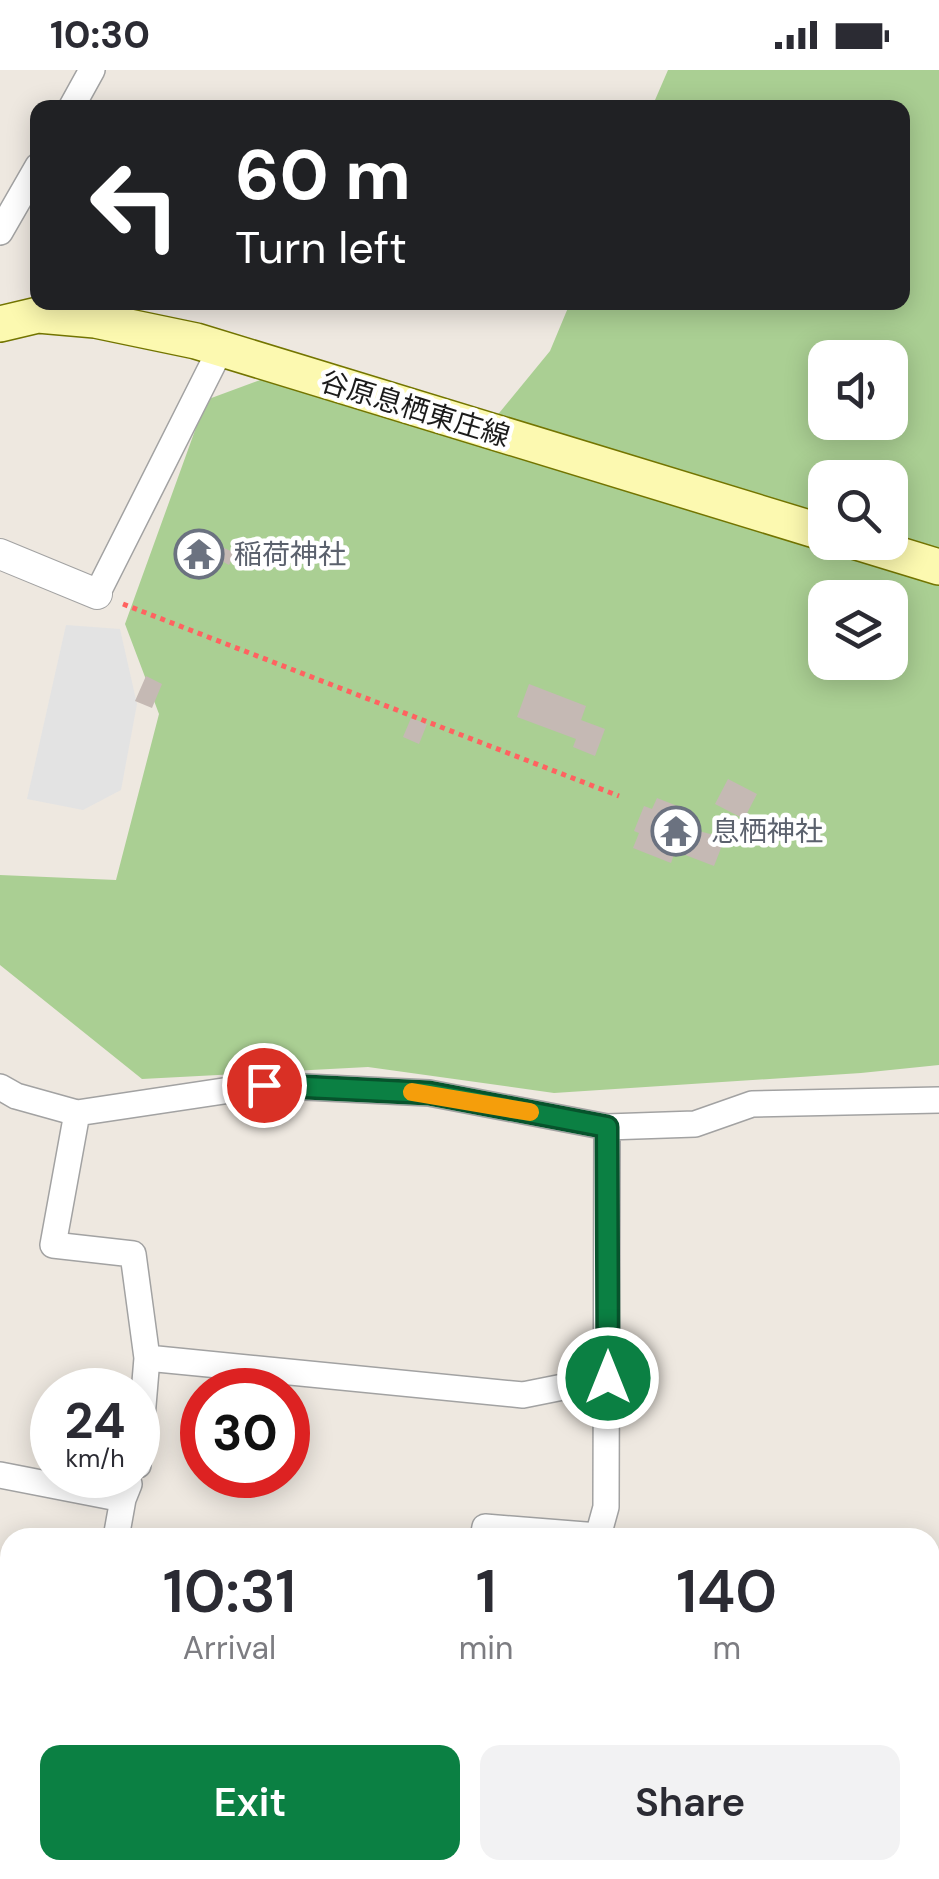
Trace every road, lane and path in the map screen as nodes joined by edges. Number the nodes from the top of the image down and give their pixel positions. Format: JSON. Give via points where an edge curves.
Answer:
{"nodes":[{"id":1,"x":92,"y":70,"type":"edge"},
{"id":2,"x":75,"y":100,"type":"edge"},
{"id":3,"x":30,"y":180,"type":"edge"},
{"id":4,"x":0,"y":232,"type":"edge"},
{"id":5,"x":0,"y":324,"type":"edge"},
{"id":6,"x":221,"y":348,"type":"junction"},
{"id":7,"x":808,"y":528,"type":"edge"},
{"id":8,"x":0,"y":554,"type":"edge"},
{"id":9,"x":908,"y":558,"type":"edge"},
{"id":10,"x":939,"y":567,"type":"edge"},
{"id":11,"x":97,"y":594,"type":"junction"},
{"id":12,"x":618,"y":796,"type":"dead end"},
{"id":13,"x":0,"y":1087,"type":"edge"},
{"id":14,"x":939,"y":1100,"type":"edge"},
{"id":15,"x":77,"y":1113,"type":"junction"},
{"id":16,"x":607,"y":1127,"type":"junction"},
{"id":17,"x":146,"y":1358,"type":"junction"},
{"id":18,"x":145,"y":1368,"type":"edge"},
{"id":19,"x":608,"y":1378,"type":"junction"},
{"id":20,"x":0,"y":1475,"type":"edge"},
{"id":21,"x":123,"y":1499,"type":"joint"},
{"id":22,"x":118,"y":1528,"type":"edge"},
{"id":23,"x":600,"y":1528,"type":"edge"}],
"edges":[{"from":1,"to":2,"type":"street"},
{"from":3,"to":4,"type":"street"},
{"from":5,"to":6,"type":"main road","name":"谷原息栖東庄線","via":[[38,314],[96,320]]},
{"from":6,"to":7,"type":"main road","name":"谷原息栖東庄線"},
{"from":6,"to":11,"type":"street"},
{"from":8,"to":11,"type":"street"},
{"from":9,"to":10,"type":"main road"},
{"from":11,"to":12,"type":"path"},
{"from":13,"to":15,"type":"street"},
{"from":14,"to":16,"type":"street","via":[[752,1104],[695,1124]]},
{"from":15,"to":16,"type":"street","via":[[264,1085],[429,1093]]},
{"from":15,"to":17,"type":"street","via":[[53,1244],[133,1254]]},
{"from":16,"to":19,"type":"street"},
{"from":17,"to":18,"type":"street"},
{"from":17,"to":19,"type":"street","via":[[523,1395]]},
{"from":19,"to":23,"type":"street"},
{"from":20,"to":21,"type":"street"},
{"from":21,"to":22,"type":"street"}]}
